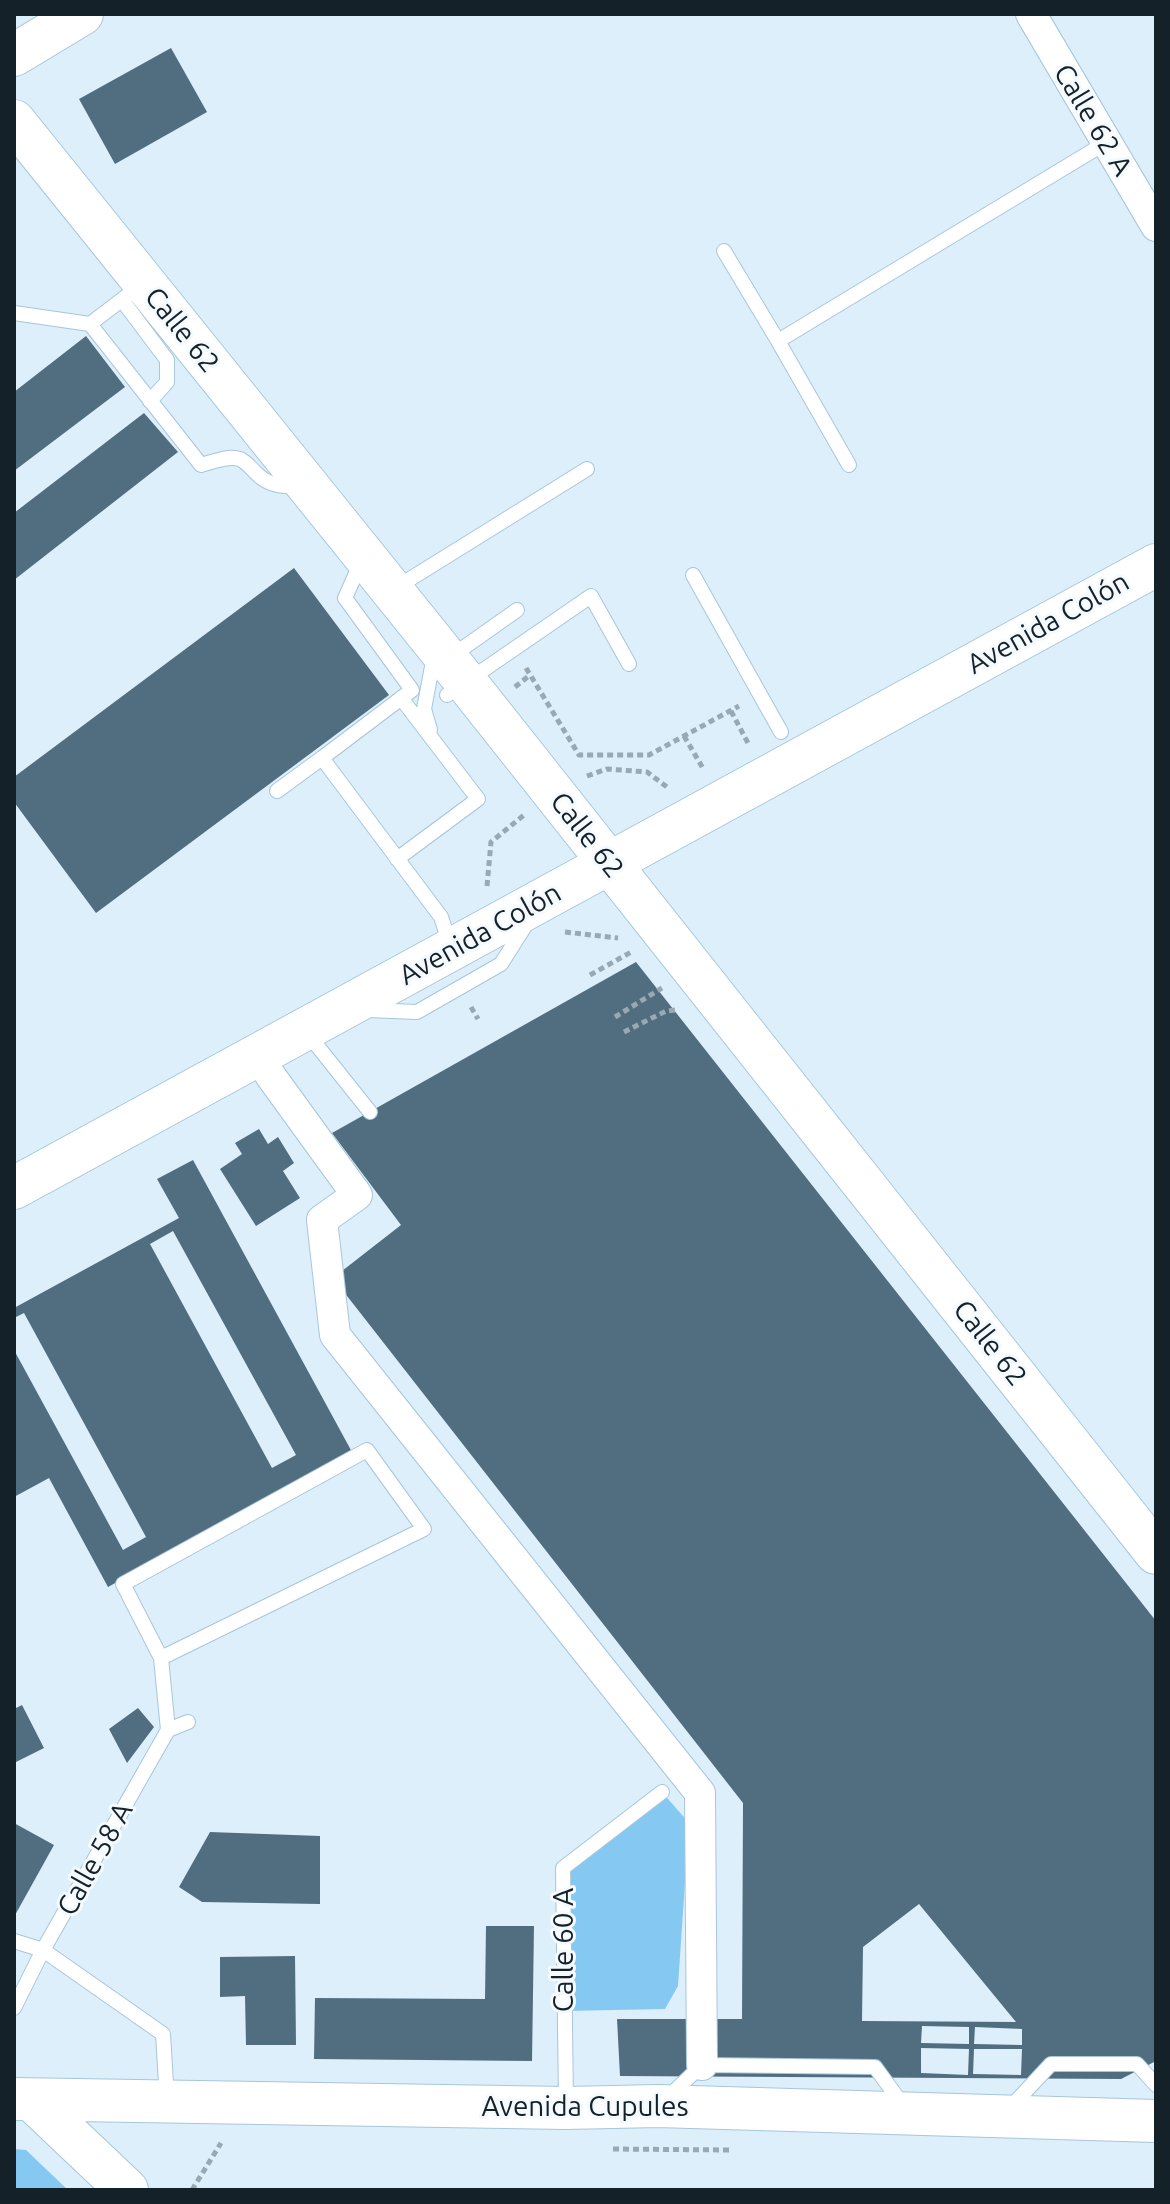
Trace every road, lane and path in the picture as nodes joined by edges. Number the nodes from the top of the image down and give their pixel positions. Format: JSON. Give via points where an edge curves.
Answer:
{"nodes":[{"id":1,"x":82,"y":14,"type":"edge"},
{"id":2,"x":1031,"y":14,"type":"edge"},
{"id":3,"x":14,"y":55,"type":"edge"},
{"id":4,"x":14,"y":121,"type":"edge"},
{"id":5,"x":1107,"y":142,"type":"junction"},
{"id":6,"x":1156,"y":226,"type":"edge"},
{"id":7,"x":724,"y":251,"type":"dead end"},
{"id":8,"x":133,"y":292,"type":"junction"},
{"id":9,"x":14,"y":313,"type":"edge"},
{"id":10,"x":90,"y":324,"type":"junction"},
{"id":11,"x":778,"y":341,"type":"junction"},
{"id":12,"x":150,"y":401,"type":"junction"},
{"id":13,"x":849,"y":465,"type":"dead end"},
{"id":14,"x":587,"y":469,"type":"dead end"},
{"id":15,"x":307,"y":485,"type":"junction"},
{"id":16,"x":364,"y":555,"type":"junction"},
{"id":17,"x":1156,"y":565,"type":"edge"},
{"id":18,"x":693,"y":575,"type":"dead end"},
{"id":19,"x":392,"y":590,"type":"junction"},
{"id":20,"x":517,"y":610,"type":"dead end"},
{"id":21,"x":513,"y":648,"type":"junction"},
{"id":22,"x":629,"y":664,"type":"dead end"},
{"id":23,"x":449,"y":670,"type":"junction"},
{"id":24,"x":761,"y":695,"type":"junction"},
{"id":25,"x":401,"y":698,"type":"junction"},
{"id":26,"x":731,"y":711,"type":"junction"},
{"id":27,"x":781,"y":732,"type":"dead end"},
{"id":28,"x":684,"y":736,"type":"junction"},
{"id":29,"x":432,"y":738,"type":"junction"},
{"id":30,"x":752,"y":749,"type":"dead end"},
{"id":31,"x":624,"y":755,"type":"junction"},
{"id":32,"x":322,"y":758,"type":"junction"},
{"id":33,"x":625,"y":770,"type":"junction"},
{"id":34,"x":707,"y":775,"type":"dead end"},
{"id":35,"x":574,"y":781,"type":"dead end"},
{"id":36,"x":277,"y":791,"type":"dead end"},
{"id":37,"x":674,"y":793,"type":"dead end"},
{"id":38,"x":534,"y":807,"type":"dead end"},
{"id":39,"x":397,"y":859,"type":"junction"},
{"id":40,"x":609,"y":864,"type":"junction"},
{"id":41,"x":486,"y":893,"type":"dead end"},
{"id":42,"x":550,"y":916,"type":"junction"},
{"id":43,"x":620,"y":938,"type":"dead end"},
{"id":44,"x":641,"y":947,"type":"dead end"},
{"id":45,"x":440,"y":955,"type":"junction"},
{"id":46,"x":590,"y":975,"type":"dead end"},
{"id":47,"x":670,"y":984,"type":"dead end"},
{"id":48,"x":342,"y":1009,"type":"junction"},
{"id":49,"x":682,"y":1011,"type":"dead end"},
{"id":50,"x":615,"y":1017,"type":"dead end"},
{"id":51,"x":304,"y":1030,"type":"junction"},
{"id":52,"x":624,"y":1032,"type":"dead end"},
{"id":53,"x":270,"y":1075,"type":"dead end"},
{"id":54,"x":370,"y":1112,"type":"dead end"},
{"id":55,"x":14,"y":1188,"type":"edge"},
{"id":56,"x":1156,"y":1553,"type":"edge"},
{"id":57,"x":161,"y":1658,"type":"junction"},
{"id":58,"x":188,"y":1722,"type":"dead end"},
{"id":59,"x":168,"y":1730,"type":"junction"},
{"id":60,"x":662,"y":1792,"type":"dead end"},
{"id":61,"x":14,"y":1941,"type":"edge"},
{"id":62,"x":43,"y":1950,"type":"junction"},
{"id":63,"x":14,"y":2008,"type":"edge"},
{"id":64,"x":702,"y":2065,"type":"junction"},
{"id":65,"x":1156,"y":2085,"type":"edge"},
{"id":66,"x":23,"y":2100,"type":"edge"},
{"id":67,"x":167,"y":2100,"type":"junction"},
{"id":68,"x":658,"y":2106,"type":"junction"},
{"id":69,"x":566,"y":2108,"type":"junction"},
{"id":70,"x":910,"y":2114,"type":"junction"},
{"id":71,"x":1001,"y":2117,"type":"junction"},
{"id":72,"x":1156,"y":2121,"type":"edge"},
{"id":73,"x":221,"y":2143,"type":"dead end"},
{"id":74,"x":639,"y":2149,"type":"dead end"},
{"id":75,"x":734,"y":2150,"type":"dead end"},
{"id":76,"x":127,"y":2190,"type":"edge"},
{"id":77,"x":192,"y":2190,"type":"edge"}],
"edges":[{"from":1,"to":3,"type":"street"},
{"from":2,"to":5,"type":"street","name":"Calle 62 A"},
{"from":4,"to":8,"type":"street","name":"Calle 62"},
{"from":5,"to":6,"type":"street","name":"Calle 62 A"},
{"from":5,"to":11,"type":"lane"},
{"from":7,"to":11,"type":"lane"},
{"from":8,"to":10,"type":"lane"},
{"from":8,"to":12,"type":"lane","via":[[167,360],[167,382]]},
{"from":8,"to":15,"type":"street","name":"Calle 62"},
{"from":9,"to":10,"type":"lane"},
{"from":10,"to":12,"type":"lane"},
{"from":11,"to":13,"type":"lane"},
{"from":12,"to":15,"type":"lane","via":[[201,465],[243,460],[270,483]]},
{"from":14,"to":19,"type":"lane"},
{"from":15,"to":16,"type":"street","name":"Calle 62"},
{"from":16,"to":19,"type":"street","name":"Calle 62"},
{"from":16,"to":25,"type":"lane","via":[[345,598],[412,690]]},
{"from":17,"to":40,"type":"street","name":"Avenida Colón"},
{"from":18,"to":24,"type":"lane"},
{"from":19,"to":23,"type":"street","name":"Calle 62"},
{"from":20,"to":23,"type":"lane"},
{"from":21,"to":22,"type":"lane","via":[[591,596]]},
{"from":21,"to":23,"type":"lane"},
{"from":21,"to":31,"type":"path","via":[[579,755]]},
{"from":23,"to":29,"type":"lane","via":[[424,709]]},
{"from":23,"to":40,"type":"street","name":"Calle 62"},
{"from":24,"to":26,"type":"path"},
{"from":24,"to":27,"type":"lane"},
{"from":25,"to":29,"type":"lane"},
{"from":25,"to":32,"type":"lane"},
{"from":26,"to":28,"type":"path"},
{"from":26,"to":30,"type":"path"},
{"from":28,"to":31,"type":"path","via":[[649,755]]},
{"from":28,"to":34,"type":"path"},
{"from":29,"to":39,"type":"lane","via":[[478,799]]},
{"from":31,"to":33,"type":"path"},
{"from":32,"to":36,"type":"lane"},
{"from":32,"to":39,"type":"lane"},
{"from":33,"to":35,"type":"path","via":[[607,769]]},
{"from":33,"to":37,"type":"path","via":[[647,772]]},
{"from":38,"to":41,"type":"path","via":[[491,842]]},
{"from":39,"to":45,"type":"lane","via":[[441,917],[446,932]]},
{"from":40,"to":42,"type":"street","name":"Avenida Colón"},
{"from":40,"to":56,"type":"street","name":"Calle 62"},
{"from":42,"to":43,"type":"path"},
{"from":42,"to":45,"type":"street","name":"Avenida Colón"},
{"from":42,"to":48,"type":"lane","via":[[501,964],[417,1012]]},
{"from":44,"to":46,"type":"path"},
{"from":45,"to":48,"type":"street","name":"Avenida Colón"},
{"from":47,"to":50,"type":"path"},
{"from":48,"to":51,"type":"street","name":"Avenida Colón"},
{"from":49,"to":52,"type":"path","via":[[666,1011]]},
{"from":51,"to":54,"type":"lane"},
{"from":51,"to":55,"type":"street","name":"Avenida Colón"},
{"from":53,"to":64,"type":"street","via":[[357,1195],[322,1220],[335,1335],[700,1793]]},
{"from":57,"to":57,"type":"lane","via":[[341,1570],[424,1529],[367,1450],[123,1584]]},
{"from":57,"to":59,"type":"lane"},
{"from":58,"to":59,"type":"lane"},
{"from":59,"to":62,"type":"lane","name":"Calle 58 A"},
{"from":60,"to":69,"type":"lane","name":"Calle 60 A","via":[[563,1868]]},
{"from":61,"to":62,"type":"lane"},
{"from":62,"to":63,"type":"lane","name":"Calle 58 A"},
{"from":62,"to":67,"type":"lane","via":[[163,2034]]},
{"from":64,"to":68,"type":"lane"},
{"from":64,"to":70,"type":"lane","via":[[875,2067]]},
{"from":65,"to":71,"type":"lane","via":[[1137,2064],[1051,2064]]},
{"from":66,"to":67,"type":"street","name":"Avenida Cupules"},
{"from":66,"to":76,"type":"street"},
{"from":67,"to":69,"type":"street","name":"Avenida Cupules"},
{"from":68,"to":69,"type":"street","name":"Avenida Cupules"},
{"from":68,"to":70,"type":"street","name":"Avenida Cupules"},
{"from":70,"to":71,"type":"street","name":"Avenida Cupules"},
{"from":71,"to":72,"type":"street","name":"Avenida Cupules"},
{"from":73,"to":77,"type":"path"},
{"from":74,"to":75,"type":"path"}]}
